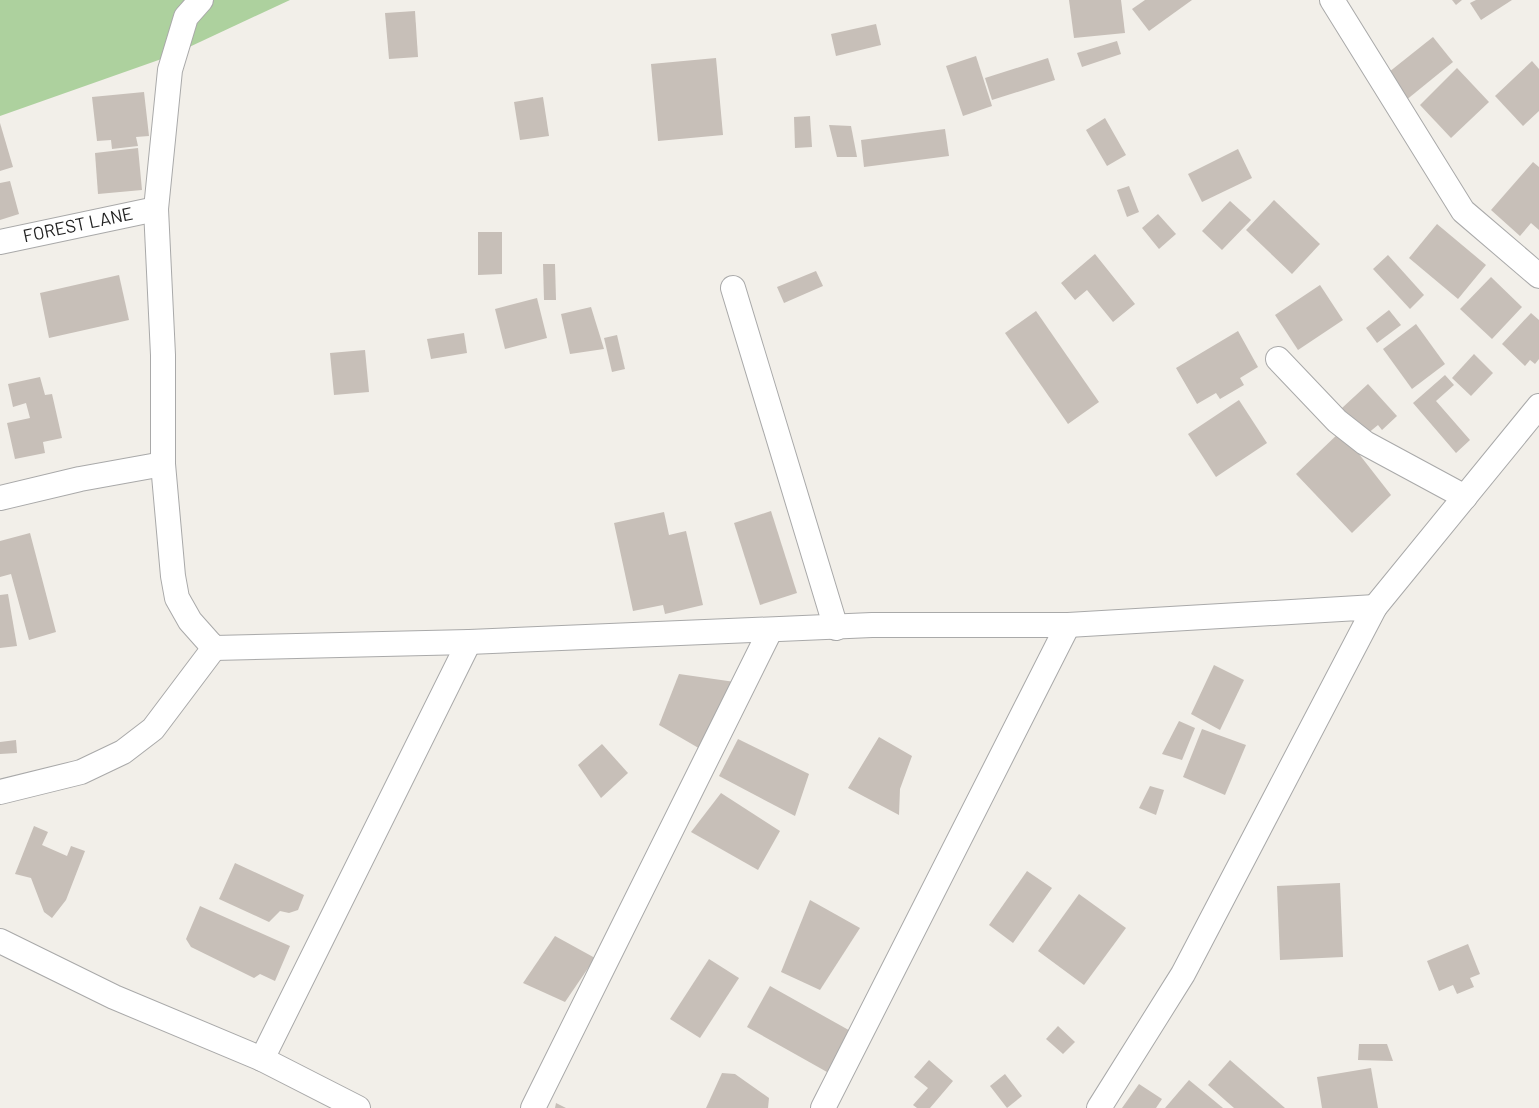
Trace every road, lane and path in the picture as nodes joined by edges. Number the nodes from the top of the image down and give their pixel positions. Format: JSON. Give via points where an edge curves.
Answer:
{"nodes":[{"id":1,"x":201,"y":0,"type":"edge"},
{"id":2,"x":1332,"y":0,"type":"edge"},
{"id":3,"x":156,"y":209,"type":"junction"},
{"id":4,"x":0,"y":242,"type":"edge"},
{"id":5,"x":1539,"y":276,"type":"edge"},
{"id":6,"x":733,"y":288,"type":"dead end"},
{"id":7,"x":1278,"y":359,"type":"dead end"},
{"id":8,"x":1539,"y":406,"type":"edge"},
{"id":9,"x":163,"y":464,"type":"junction"},
{"id":10,"x":1465,"y":497,"type":"junction"},
{"id":11,"x":0,"y":498,"type":"edge"},
{"id":12,"x":1375,"y":607,"type":"junction"},
{"id":13,"x":1068,"y":625,"type":"junction"},
{"id":14,"x":836,"y":628,"type":"junction"},
{"id":15,"x":770,"y":631,"type":"junction"},
{"id":16,"x":469,"y":642,"type":"junction"},
{"id":17,"x":214,"y":648,"type":"junction"},
{"id":18,"x":0,"y":792,"type":"edge"},
{"id":19,"x":0,"y":942,"type":"edge"},
{"id":20,"x":262,"y":1060,"type":"junction"},
{"id":21,"x":358,"y":1108,"type":"edge"},
{"id":22,"x":533,"y":1108,"type":"edge"},
{"id":23,"x":823,"y":1108,"type":"edge"},
{"id":24,"x":1099,"y":1108,"type":"edge"}],
"edges":[{"from":1,"to":3,"type":"street","via":[[186,17],[170,70]]},
{"from":2,"to":5,"type":"street","via":[[1463,211]]},
{"from":3,"to":4,"type":"street","name":"FOREST LANE"},
{"from":3,"to":9,"type":"street","via":[[163,354]]},
{"from":6,"to":14,"type":"street"},
{"from":7,"to":10,"type":"street","via":[[1337,421],[1365,443]]},
{"from":8,"to":10,"type":"street"},
{"from":9,"to":11,"type":"street"},
{"from":9,"to":17,"type":"street","via":[[178,598],[190,621]]},
{"from":10,"to":12,"type":"street"},
{"from":12,"to":13,"type":"street"},
{"from":12,"to":24,"type":"street","via":[[1183,974]]},
{"from":13,"to":14,"type":"street"},
{"from":13,"to":23,"type":"street"},
{"from":14,"to":15,"type":"street"},
{"from":15,"to":16,"type":"street"},
{"from":15,"to":22,"type":"street"},
{"from":16,"to":17,"type":"street"},
{"from":16,"to":20,"type":"street"},
{"from":17,"to":18,"type":"street","via":[[153,730],[123,752],[81,772]]},
{"from":19,"to":20,"type":"street","via":[[114,997]]},
{"from":20,"to":21,"type":"street"}]}
